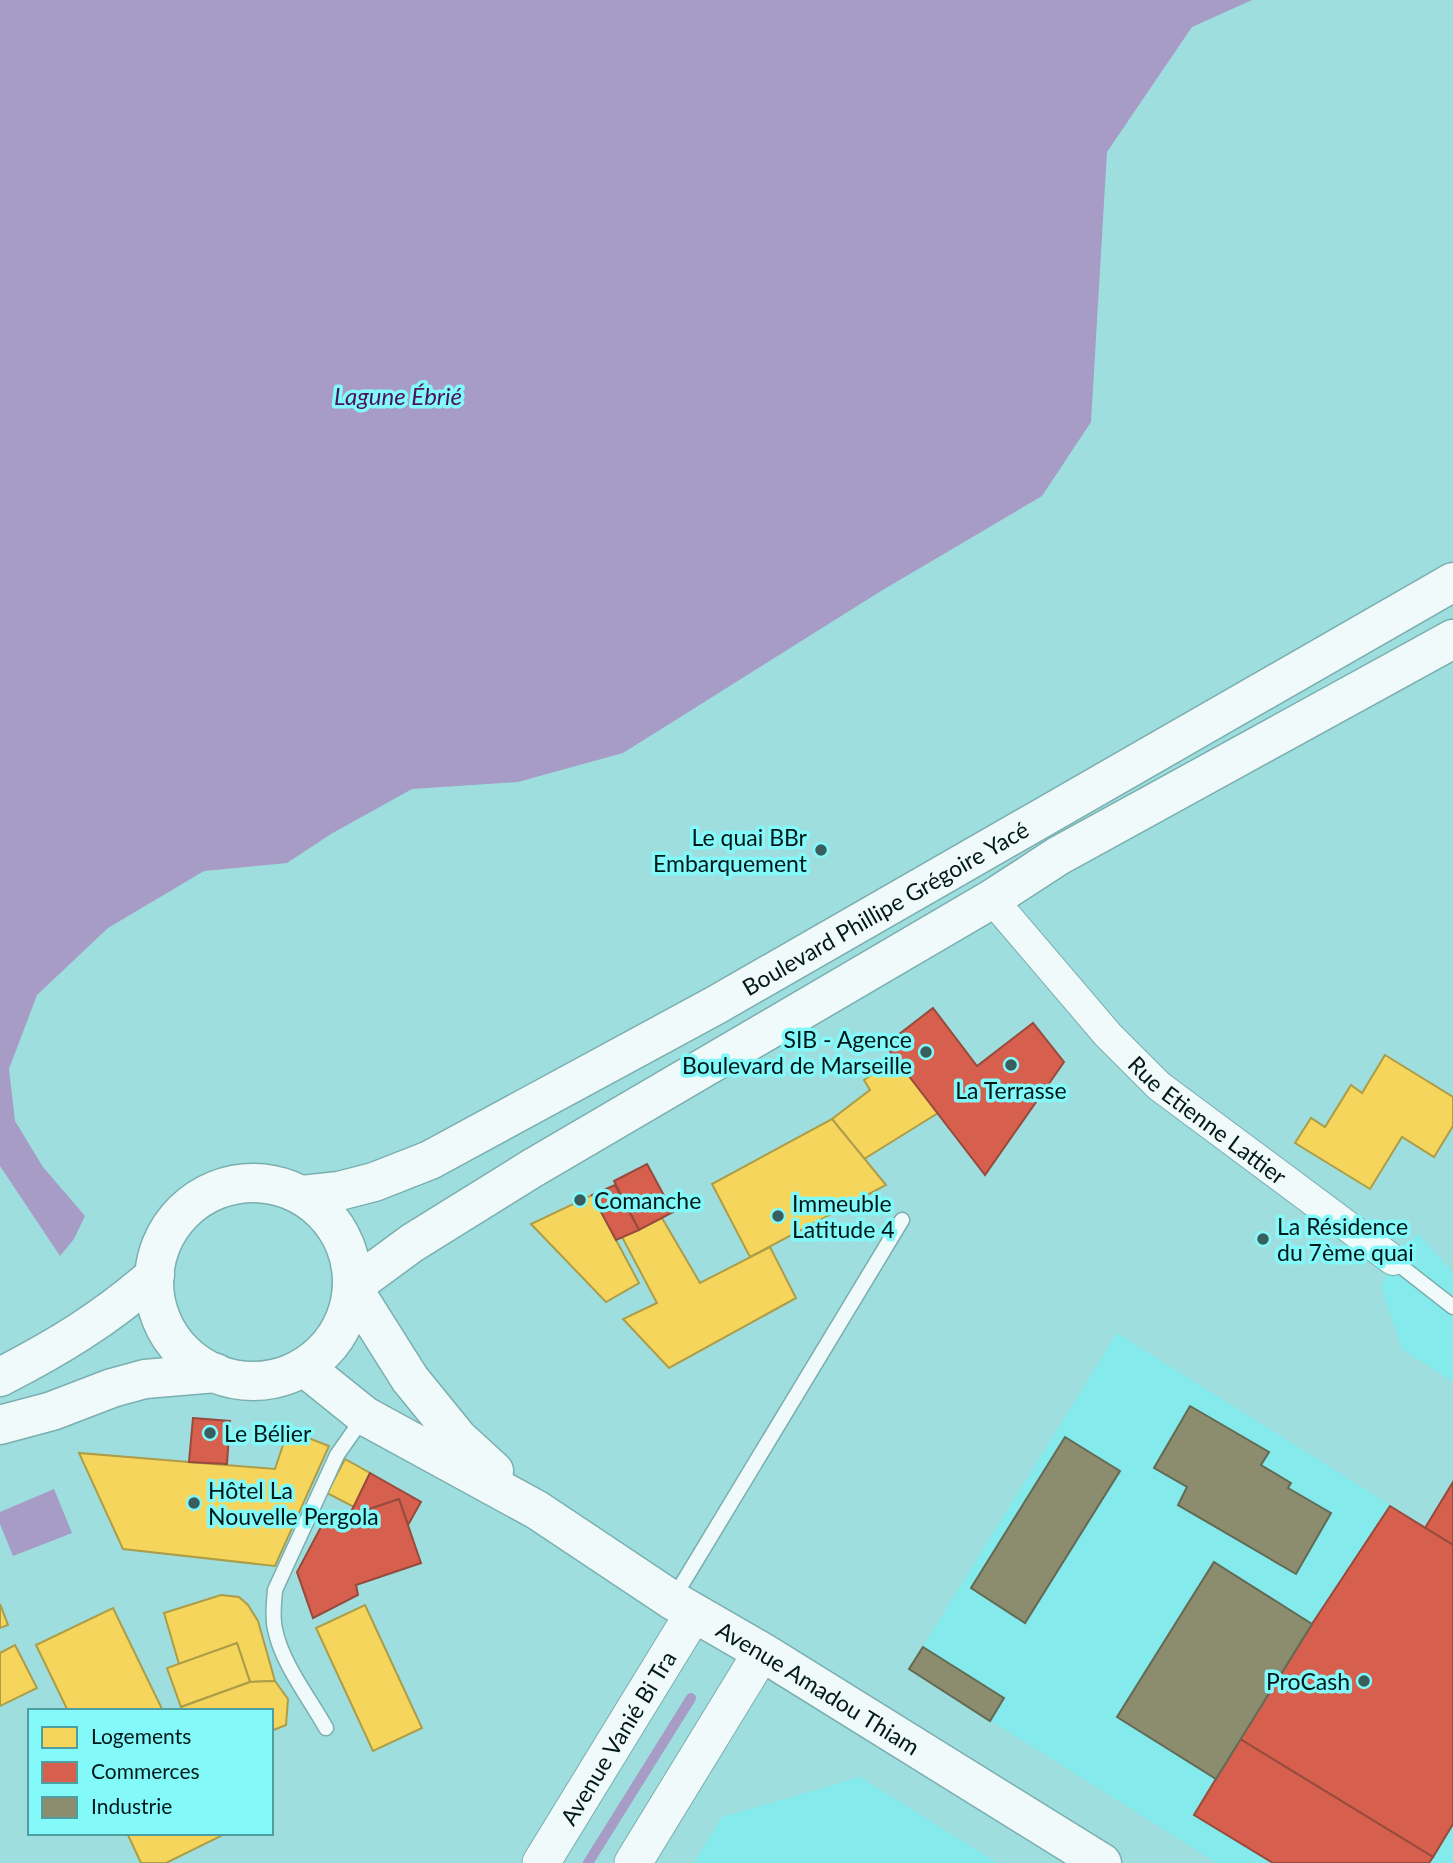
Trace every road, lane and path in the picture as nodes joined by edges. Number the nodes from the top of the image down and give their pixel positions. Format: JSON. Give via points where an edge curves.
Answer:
{"nodes":[{"id":1,"x":1453,"y":582,"type":"edge"},
{"id":2,"x":1453,"y":639,"type":"edge"},
{"id":3,"x":992,"y":899,"type":"junction"},
{"id":4,"x":302,"y":1195,"type":"junction"},
{"id":5,"x":902,"y":1220,"type":"dead end"},
{"id":6,"x":1392,"y":1260,"type":"joint"},
{"id":7,"x":155,"y":1275,"type":"junction"},
{"id":8,"x":352,"y":1287,"type":"junction"},
{"id":9,"x":1453,"y":1307,"type":"edge"},
{"id":10,"x":304,"y":1367,"type":"junction"},
{"id":11,"x":216,"y":1373,"type":"junction"},
{"id":12,"x":0,"y":1377,"type":"edge"},
{"id":13,"x":365,"y":1416,"type":"junction"},
{"id":14,"x":0,"y":1425,"type":"edge"},
{"id":15,"x":537,"y":1510,"type":"junction"},
{"id":16,"x":683,"y":1607,"type":"junction"},
{"id":17,"x":762,"y":1651,"type":"junction"},
{"id":18,"x":326,"y":1728,"type":"dead end"},
{"id":19,"x":541,"y":1863,"type":"edge"},
{"id":20,"x":633,"y":1863,"type":"edge"},
{"id":21,"x":1102,"y":1863,"type":"edge"}],
"edges":[{"from":1,"to":4,"type":"main road","name":"Boulevard Phillipe Grégoire Yacé","via":[[716,1005],[430,1160],[374,1182]]},
{"from":2,"to":3,"type":"main road","name":"Boulevard Phillipe Grégoire Yacé","via":[[1058,856]]},
{"from":3,"to":6,"type":"street","name":"Rue Etienne Lattier","via":[[1108,1035],[1159,1086]]},
{"from":3,"to":8,"type":"main road","name":"Boulevard Phillipe Grégoire Yacé","via":[[531,1169],[412,1242]]},
{"from":4,"to":7,"type":"main road","via":[[254,1182],[206,1194],[171,1228]]},
{"from":4,"to":8,"type":"main road","via":[[324,1212],[340,1233],[350,1259]]},
{"from":5,"to":16,"type":"lane"},
{"from":6,"to":9,"type":"lane","name":"Rue Etienne Lattier"},
{"from":7,"to":11,"type":"main road","via":[[165,1326],[186,1354]]},
{"from":7,"to":12,"type":"main road","via":[[84,1331]]},
{"from":8,"to":10,"type":"main road","via":[[338,1332]]},
{"from":8,"to":15,"type":"main road","name":"Avenue Amadou Thiam","via":[[410,1379],[450,1428]]},
{"from":10,"to":11,"type":"main road","via":[[260,1381]]},
{"from":10,"to":13,"type":"main road","name":"Avenue Amadou Thiam"},
{"from":11,"to":14,"type":"main road","via":[[145,1379]]},
{"from":13,"to":15,"type":"main road","name":"Avenue Amadou Thiam"},
{"from":13,"to":18,"type":"lane","via":[[337,1455],[275,1590],[275,1629],[281,1649]]},
{"from":15,"to":16,"type":"main road","name":"Avenue Amadou Thiam"},
{"from":16,"to":17,"type":"main road","name":"Avenue Amadou Thiam"},
{"from":16,"to":19,"type":"street","name":"Avenue Vanié Bi Tra"},
{"from":17,"to":20,"type":"street"},
{"from":17,"to":21,"type":"main road","name":"Avenue Amadou Thiam"}]}
